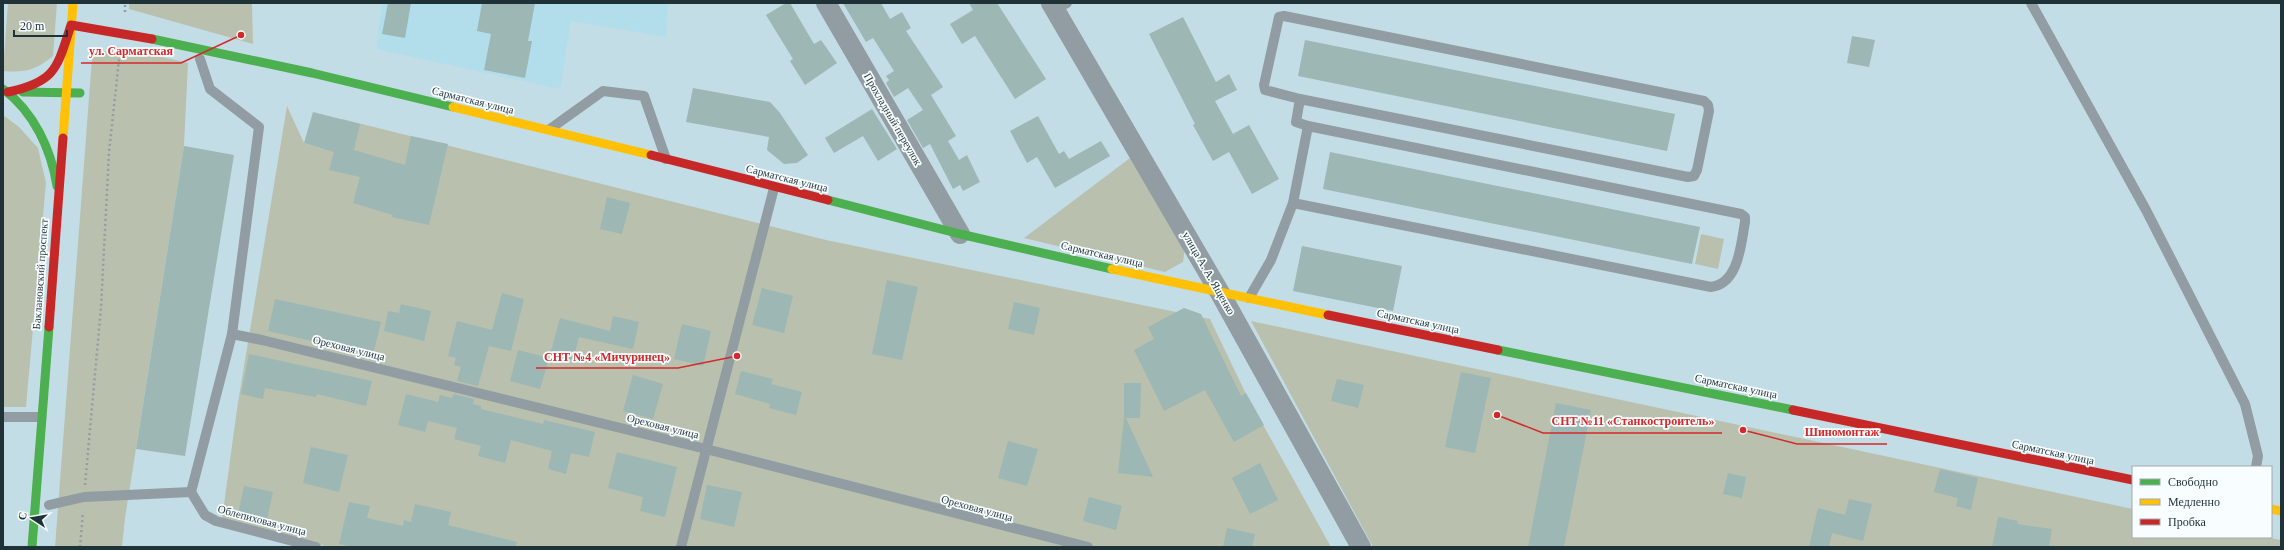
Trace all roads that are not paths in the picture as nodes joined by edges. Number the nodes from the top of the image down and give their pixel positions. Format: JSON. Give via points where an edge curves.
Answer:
{"nodes":[{"id":1,"x":73,"y":3,"type":"edge"},
{"id":2,"x":826,"y":3,"type":"edge"},
{"id":3,"x":2031,"y":3,"type":"edge"},
{"id":4,"x":1058,"y":5,"type":"edge"},
{"id":5,"x":71,"y":25,"type":"junction"},
{"id":6,"x":200,"y":59,"type":"dead end"},
{"id":7,"x":5,"y":90,"type":"edge"},
{"id":8,"x":80,"y":93,"type":"dead end"},
{"id":9,"x":66,"y":94,"type":"junction"},
{"id":10,"x":1300,"y":99,"type":"junction"},
{"id":11,"x":1308,"y":126,"type":"junction"},
{"id":12,"x":549,"y":130,"type":"junction"},
{"id":13,"x":666,"y":159,"type":"junction"},
{"id":14,"x":774,"y":188,"type":"junction"},
{"id":15,"x":58,"y":191,"type":"junction"},
{"id":16,"x":1293,"y":203,"type":"junction"},
{"id":17,"x":960,"y":234,"type":"junction"},
{"id":18,"x":1220,"y":292,"type":"junction"},
{"id":19,"x":1249,"y":298,"type":"junction"},
{"id":20,"x":232,"y":334,"type":"junction"},
{"id":21,"x":3,"y":417,"type":"edge"},
{"id":22,"x":41,"y":417,"type":"junction"},
{"id":23,"x":706,"y":449,"type":"junction"},
{"id":24,"x":2256,"y":466,"type":"edge"},
{"id":25,"x":2132,"y":480,"type":"edge"},
{"id":26,"x":191,"y":492,"type":"junction"},
{"id":27,"x":49,"y":505,"type":"dead end"},
{"id":28,"x":1360,"y":546,"type":"edge"},
{"id":29,"x":32,"y":547,"type":"edge"},
{"id":30,"x":316,"y":547,"type":"edge"},
{"id":31,"x":681,"y":547,"type":"edge"},
{"id":32,"x":1088,"y":547,"type":"edge"}],
"edges":[{"from":1,"to":5,"type":"main road","name":"Баклановский проспект"},
{"from":2,"to":17,"type":"street","name":"Прохладный переулок"},
{"from":3,"to":24,"type":"lane","via":[[2146,210],[2245,404],[2258,456]]},
{"from":4,"to":18,"type":"street","name":"улица А. А. Ященко"},
{"from":5,"to":7,"type":"main road","via":[[59,58],[46,79],[37,85]]},
{"from":5,"to":9,"type":"main road","name":"Баклановский проспект"},
{"from":5,"to":12,"type":"main road","name":"Сарматская улица","via":[[122,32],[312,73]]},
{"from":6,"to":20,"type":"lane","via":[[210,89],[259,127]]},
{"from":7,"to":9,"type":"main road"},
{"from":7,"to":15,"type":"main road","via":[[49,150]]},
{"from":8,"to":9,"type":"main road"},
{"from":9,"to":15,"type":"main road","name":"Баклановский проспект"},
{"from":10,"to":10,"type":"lane","via":[[1265,90],[1279,17],[1704,101],[1709,111],[1697,170],[1694,176],[1688,177]]},
{"from":10,"to":11,"type":"lane","via":[[1296,122]]},
{"from":11,"to":16,"type":"lane"},
{"from":11,"to":16,"type":"lane","via":[[1741,214],[1745,222],[1737,263],[1723,282],[1717,287],[1711,287]]},
{"from":12,"to":13,"type":"main road","name":"Сарматская улица"},
{"from":12,"to":13,"type":"lane","via":[[603,91],[644,96]]},
{"from":13,"to":14,"type":"main road","name":"Сарматская улица"},
{"from":14,"to":17,"type":"main road","name":"Сарматская улица"},
{"from":14,"to":23,"type":"lane"},
{"from":15,"to":22,"type":"main road","name":"Баклановский проспект"},
{"from":16,"to":19,"type":"lane","via":[[1271,260]]},
{"from":17,"to":18,"type":"main road","name":"Сарматская улица"},
{"from":18,"to":19,"type":"main road","name":"Сарматская улица"},
{"from":18,"to":28,"type":"street","name":"улица А. А. Ященко"},
{"from":19,"to":25,"type":"main road","name":"Сарматская улица"},
{"from":20,"to":23,"type":"lane","name":"Ореховая улица","via":[[270,341]]},
{"from":20,"to":26,"type":"lane"},
{"from":21,"to":22,"type":"lane"},
{"from":22,"to":29,"type":"main road","name":"Баклановский проспект"},
{"from":23,"to":31,"type":"lane"},
{"from":23,"to":32,"type":"lane","name":"Ореховая улица"},
{"from":26,"to":27,"type":"lane","via":[[84,498]]},
{"from":26,"to":30,"type":"lane","name":"Облепиховая улица","via":[[205,515],[216,521]]}]}
